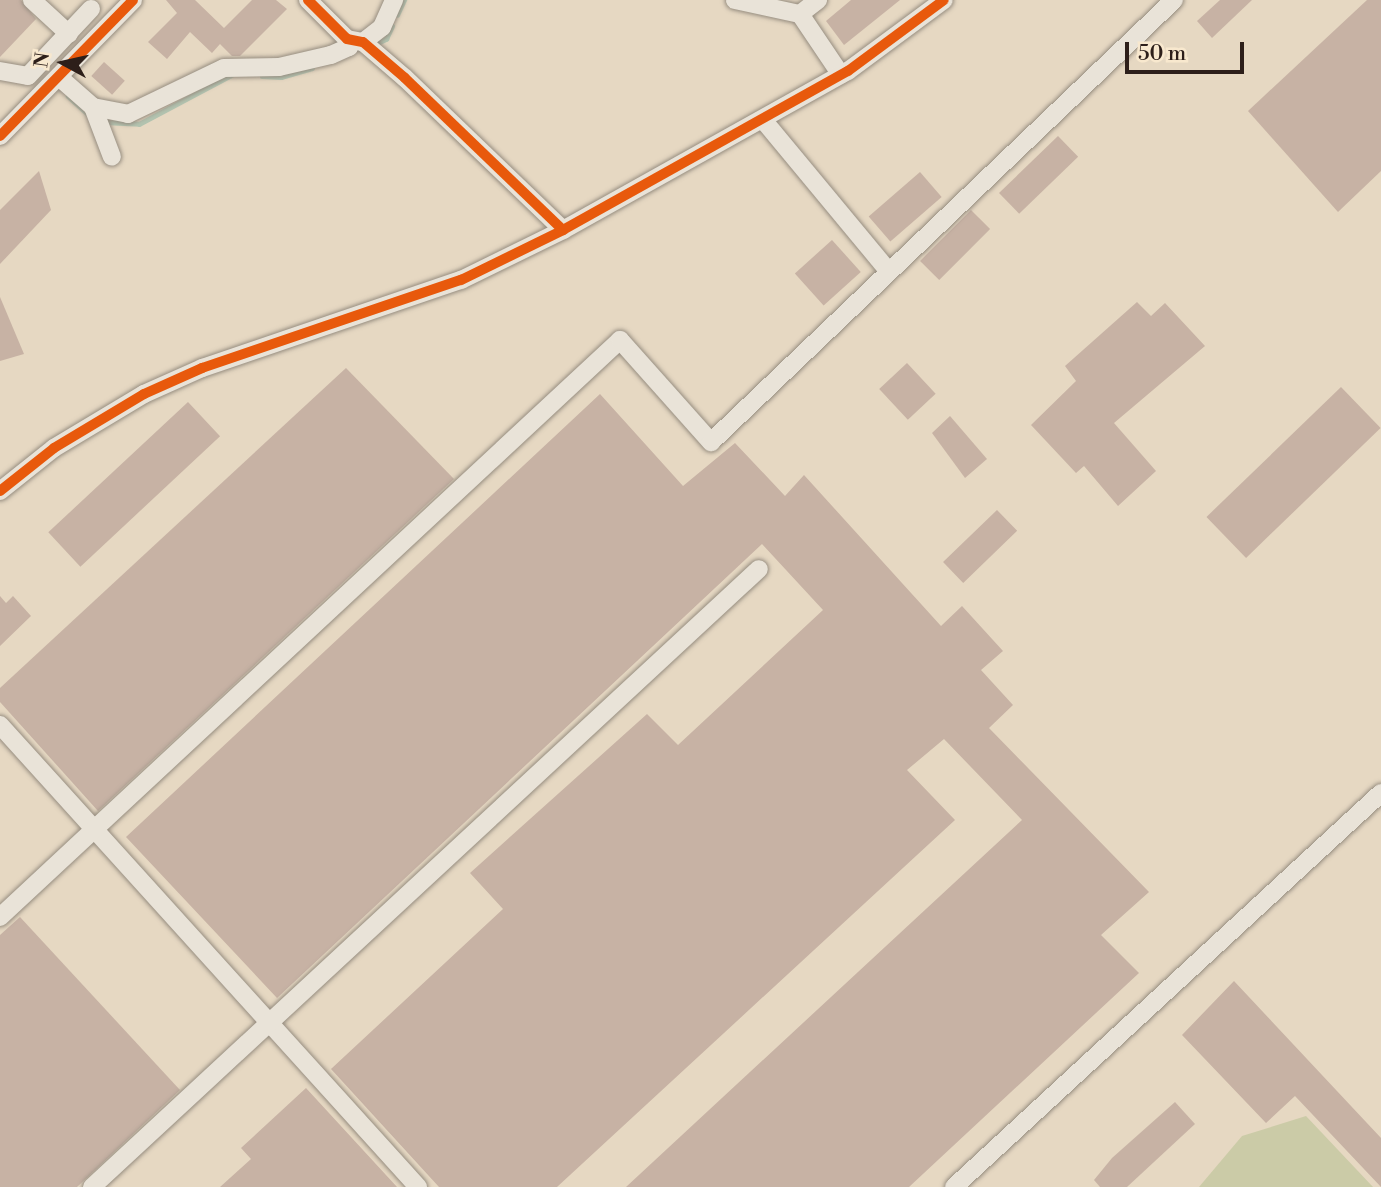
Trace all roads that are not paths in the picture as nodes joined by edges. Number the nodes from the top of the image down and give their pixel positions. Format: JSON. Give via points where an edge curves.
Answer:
{"nodes":[{"id":1,"x":32,"y":0,"type":"edge"},
{"id":2,"x":133,"y":0,"type":"edge"},
{"id":3,"x":308,"y":0,"type":"edge"},
{"id":4,"x":394,"y":0,"type":"edge"},
{"id":5,"x":735,"y":0,"type":"edge"},
{"id":6,"x":818,"y":0,"type":"edge"},
{"id":7,"x":1174,"y":0,"type":"edge"},
{"id":8,"x":934,"y":3,"type":"edge"},
{"id":9,"x":91,"y":9,"type":"dead end"},
{"id":10,"x":800,"y":14,"type":"junction"},
{"id":11,"x":69,"y":34,"type":"junction"},
{"id":12,"x":364,"y":45,"type":"junction"},
{"id":13,"x":0,"y":71,"type":"edge"},
{"id":14,"x":841,"y":75,"type":"junction"},
{"id":15,"x":60,"y":78,"type":"junction"},
{"id":16,"x":93,"y":108,"type":"junction"},
{"id":17,"x":764,"y":121,"type":"junction"},
{"id":18,"x":0,"y":136,"type":"edge"},
{"id":19,"x":112,"y":157,"type":"dead end"},
{"id":20,"x":563,"y":230,"type":"junction"},
{"id":21,"x":887,"y":270,"type":"junction"},
{"id":22,"x":0,"y":491,"type":"edge"},
{"id":23,"x":759,"y":569,"type":"dead end"},
{"id":24,"x":0,"y":725,"type":"edge"},
{"id":25,"x":1381,"y":793,"type":"edge"},
{"id":26,"x":94,"y":827,"type":"junction"},
{"id":27,"x":0,"y":917,"type":"edge"},
{"id":28,"x":271,"y":1020,"type":"junction"},
{"id":29,"x":92,"y":1187,"type":"edge"},
{"id":30,"x":418,"y":1187,"type":"edge"},
{"id":31,"x":954,"y":1187,"type":"edge"}],
"edges":[{"from":1,"to":11,"type":"street"},
{"from":2,"to":15,"type":"street"},
{"from":3,"to":12,"type":"street"},
{"from":4,"to":12,"type":"street","via":[[382,27]]},
{"from":5,"to":10,"type":"street"},
{"from":6,"to":10,"type":"street"},
{"from":7,"to":21,"type":"street"},
{"from":8,"to":14,"type":"street"},
{"from":9,"to":11,"type":"street"},
{"from":10,"to":14,"type":"street"},
{"from":11,"to":13,"type":"street","via":[[28,76]]},
{"from":12,"to":16,"type":"street","via":[[279,67],[224,68],[128,114]]},
{"from":12,"to":20,"type":"street"},
{"from":14,"to":17,"type":"street"},
{"from":15,"to":16,"type":"street"},
{"from":15,"to":18,"type":"street"},
{"from":16,"to":19,"type":"street"},
{"from":17,"to":20,"type":"street"},
{"from":17,"to":21,"type":"street"},
{"from":20,"to":22,"type":"street","via":[[461,280],[202,368],[144,394],[54,448]]},
{"from":21,"to":26,"type":"street","via":[[712,442],[620,340]]},
{"from":23,"to":28,"type":"street"},
{"from":24,"to":26,"type":"street"},
{"from":25,"to":31,"type":"street"},
{"from":26,"to":27,"type":"street"},
{"from":26,"to":28,"type":"street"},
{"from":28,"to":29,"type":"street"},
{"from":28,"to":30,"type":"street"}]}
